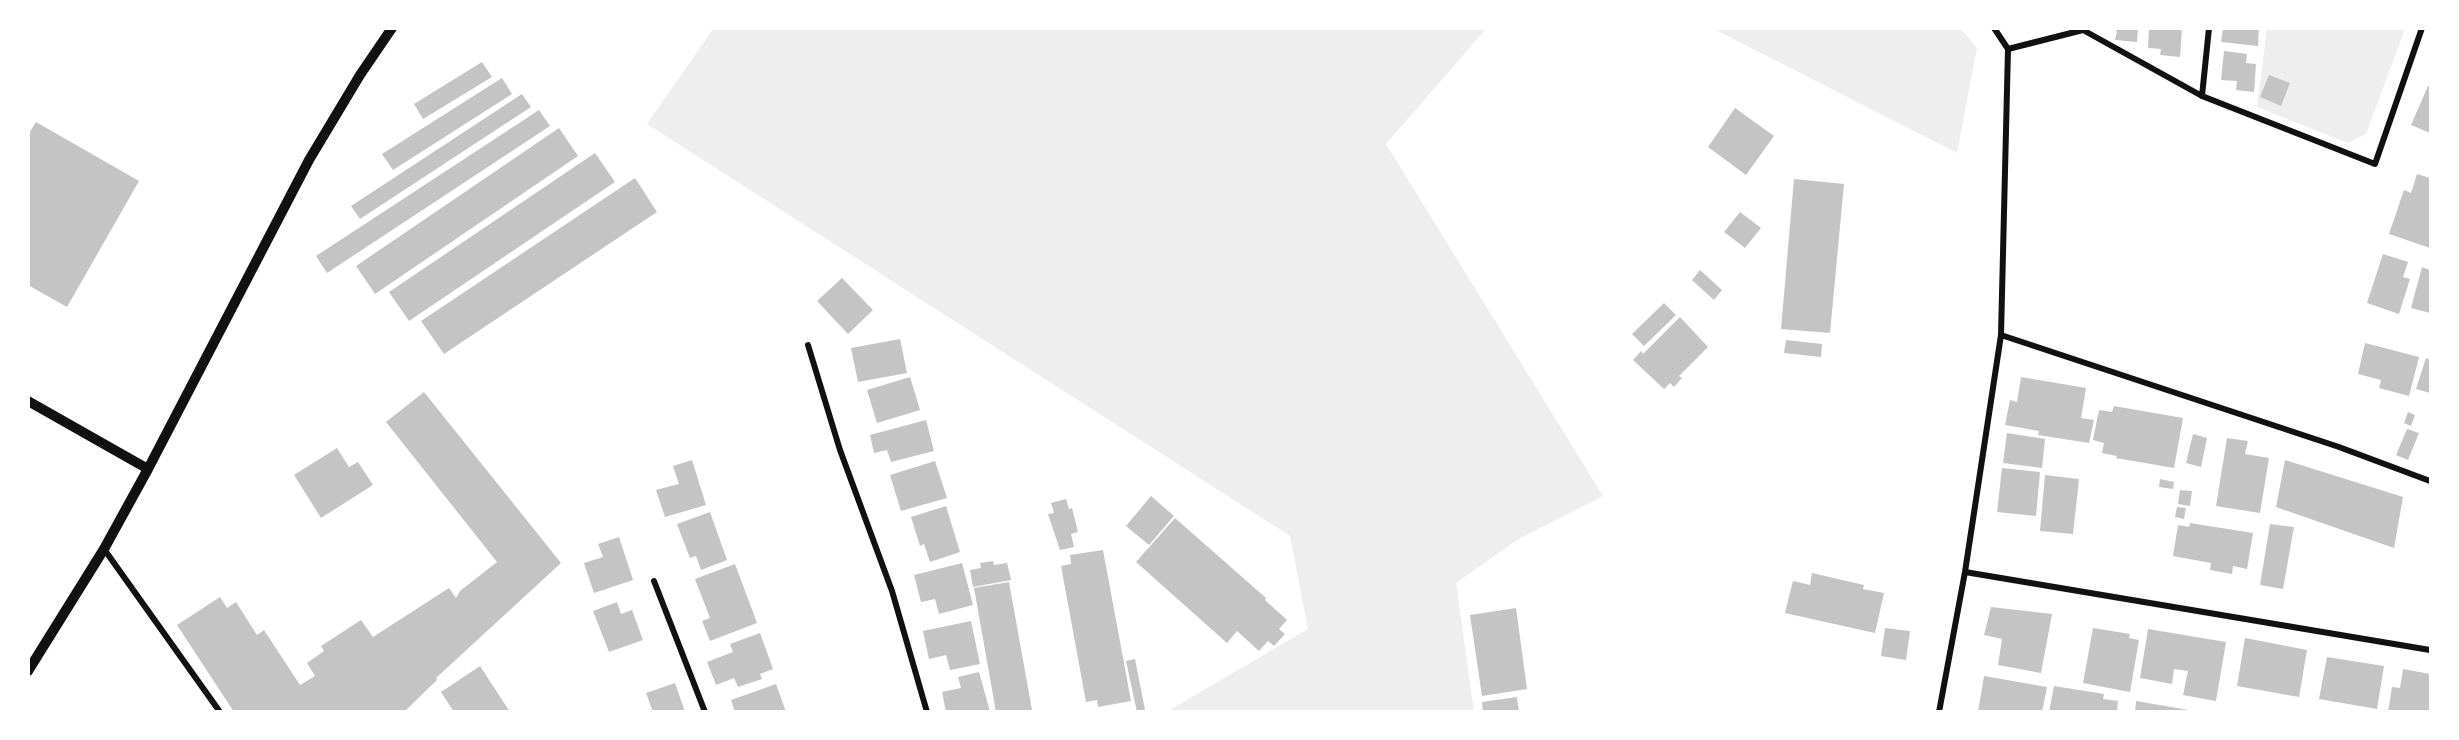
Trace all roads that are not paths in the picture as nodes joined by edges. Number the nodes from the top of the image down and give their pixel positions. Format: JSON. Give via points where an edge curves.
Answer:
{"nodes":[{"id":1,"x":392,"y":28,"type":"edge"},
{"id":2,"x":1994,"y":28,"type":"edge"},
{"id":3,"x":2209,"y":28,"type":"edge"},
{"id":4,"x":2422,"y":28,"type":"edge"},
{"id":5,"x":2083,"y":29,"type":"edge"},
{"id":6,"x":2008,"y":49,"type":"junction"},
{"id":7,"x":2202,"y":96,"type":"junction"},
{"id":8,"x":2001,"y":335,"type":"junction"},
{"id":9,"x":808,"y":345,"type":"dead end"},
{"id":10,"x":28,"y":400,"type":"edge"},
{"id":11,"x":148,"y":469,"type":"junction"},
{"id":12,"x":2430,"y":482,"type":"edge"},
{"id":13,"x":104,"y":549,"type":"junction"},
{"id":14,"x":1965,"y":572,"type":"junction"},
{"id":15,"x":654,"y":581,"type":"dead end"},
{"id":16,"x":2430,"y":650,"type":"edge"},
{"id":17,"x":28,"y":671,"type":"edge"},
{"id":18,"x":220,"y":711,"type":"edge"},
{"id":19,"x":705,"y":711,"type":"edge"},
{"id":20,"x":927,"y":711,"type":"edge"},
{"id":21,"x":1939,"y":711,"type":"edge"}],
"edges":[{"from":1,"to":11,"type":"street","via":[[309,160]]},
{"from":2,"to":6,"type":"street"},
{"from":3,"to":7,"type":"street"},
{"from":4,"to":7,"type":"street","via":[[2375,164]]},
{"from":5,"to":6,"type":"street"},
{"from":5,"to":7,"type":"street"},
{"from":6,"to":8,"type":"street"},
{"from":8,"to":12,"type":"street","via":[[2339,447]]},
{"from":8,"to":14,"type":"street"},
{"from":9,"to":20,"type":"street","via":[[840,450],[892,591]]},
{"from":10,"to":11,"type":"street"},
{"from":11,"to":13,"type":"street"},
{"from":13,"to":17,"type":"street"},
{"from":13,"to":18,"type":"street"},
{"from":14,"to":16,"type":"street"},
{"from":14,"to":21,"type":"street"},
{"from":15,"to":19,"type":"street"}]}
